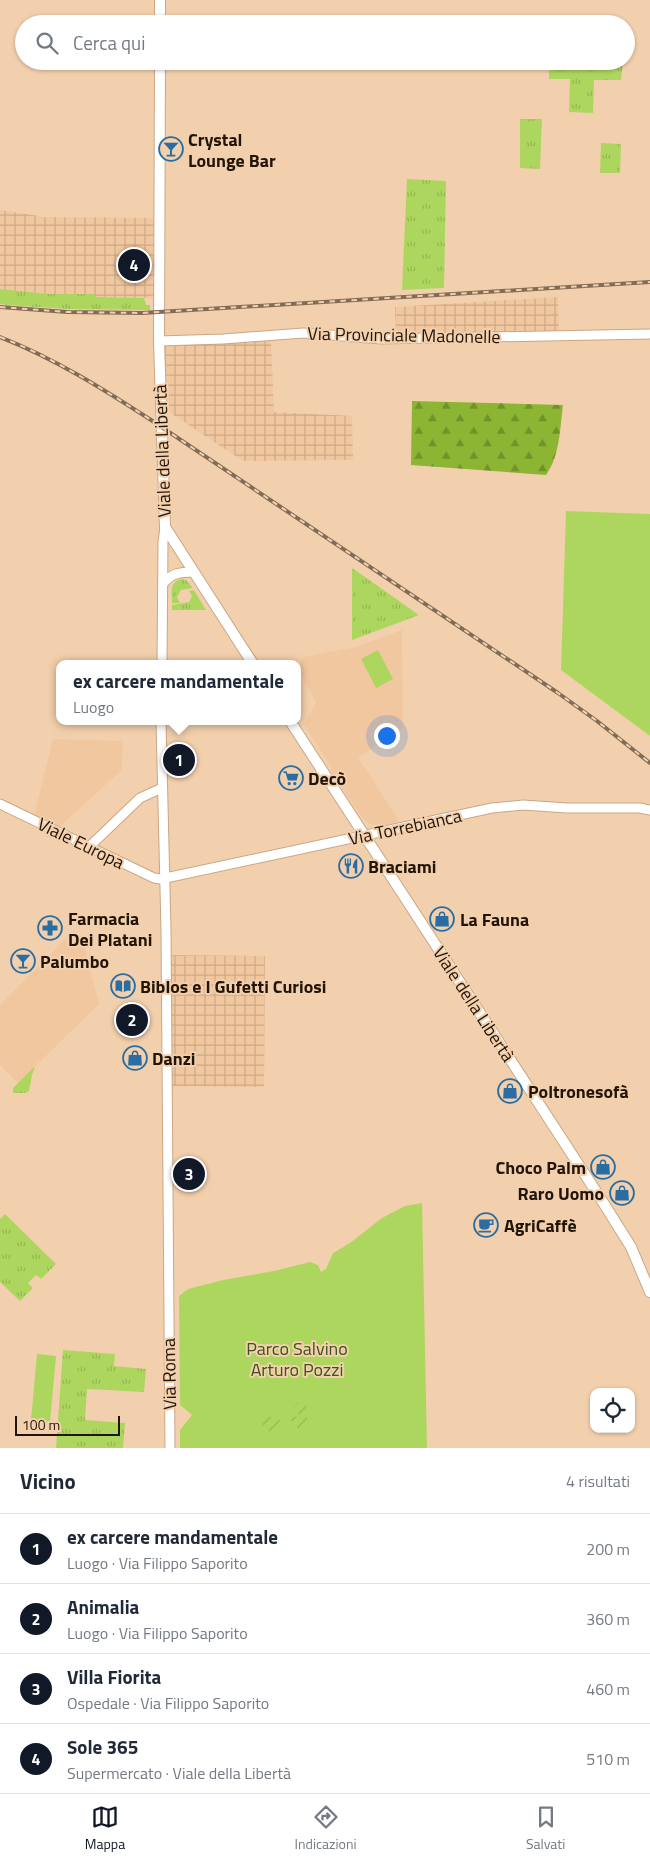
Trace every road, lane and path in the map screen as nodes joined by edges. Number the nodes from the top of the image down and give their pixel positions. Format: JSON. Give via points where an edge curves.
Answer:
{"nodes":[{"id":1,"x":160,"y":0,"type":"edge"},
{"id":2,"x":160,"y":15,"type":"edge"},
{"id":3,"x":160,"y":70,"type":"edge"},
{"id":4,"x":650,"y":334,"type":"edge"},
{"id":5,"x":159,"y":341,"type":"junction"},
{"id":6,"x":165,"y":527,"type":"junction"},
{"id":7,"x":194,"y":572,"type":"junction"},
{"id":8,"x":163,"y":584,"type":"junction"},
{"id":9,"x":162,"y":660,"type":"edge"},
{"id":10,"x":250,"y":660,"type":"edge"},
{"id":11,"x":162,"y":725,"type":"edge"},
{"id":12,"x":293,"y":725,"type":"edge"},
{"id":13,"x":162,"y":788,"type":"junction"},
{"id":14,"x":0,"y":804,"type":"edge"},
{"id":15,"x":650,"y":810,"type":"edge"},
{"id":16,"x":363,"y":836,"type":"junction"},
{"id":17,"x":89,"y":847,"type":"junction"},
{"id":18,"x":164,"y":878,"type":"junction"},
{"id":19,"x":650,"y":1292,"type":"edge"},
{"id":20,"x":170,"y":1448,"type":"edge"}],
"edges":[{"from":1,"to":2,"type":"main road"},
{"from":3,"to":5,"type":"main road","name":"Viale della Libertà"},
{"from":4,"to":5,"type":"main road","name":"Via Provinciale Madonelle","via":[[381,338],[303,333]]},
{"from":5,"to":6,"type":"main road","name":"Viale della Libertà"},
{"from":6,"to":7,"type":"main road","name":"Viale della Libertà"},
{"from":6,"to":8,"type":"main road"},
{"from":7,"to":8,"type":"main road","via":[[175,573]]},
{"from":7,"to":10,"type":"main road","name":"Viale della Libertà"},
{"from":8,"to":9,"type":"main road"},
{"from":11,"to":13,"type":"main road","name":"Via Roma"},
{"from":12,"to":16,"type":"main road","name":"Viale della Libertà"},
{"from":13,"to":17,"type":"main road","via":[[140,798]]},
{"from":13,"to":18,"type":"main road","name":"Via Roma"},
{"from":14,"to":17,"type":"main road","name":"Viale Europa"},
{"from":15,"to":16,"type":"main road","name":"Via Torrebianca","via":[[523,805],[492,808]]},
{"from":16,"to":18,"type":"main road","name":"Via Torrebianca"},
{"from":16,"to":19,"type":"main road","name":"Viale della Libertà","via":[[599,1196],[631,1247]]},
{"from":17,"to":18,"type":"main road","name":"Viale Europa","via":[[154,878]]},
{"from":18,"to":20,"type":"main road","name":"Via Roma"}]}
